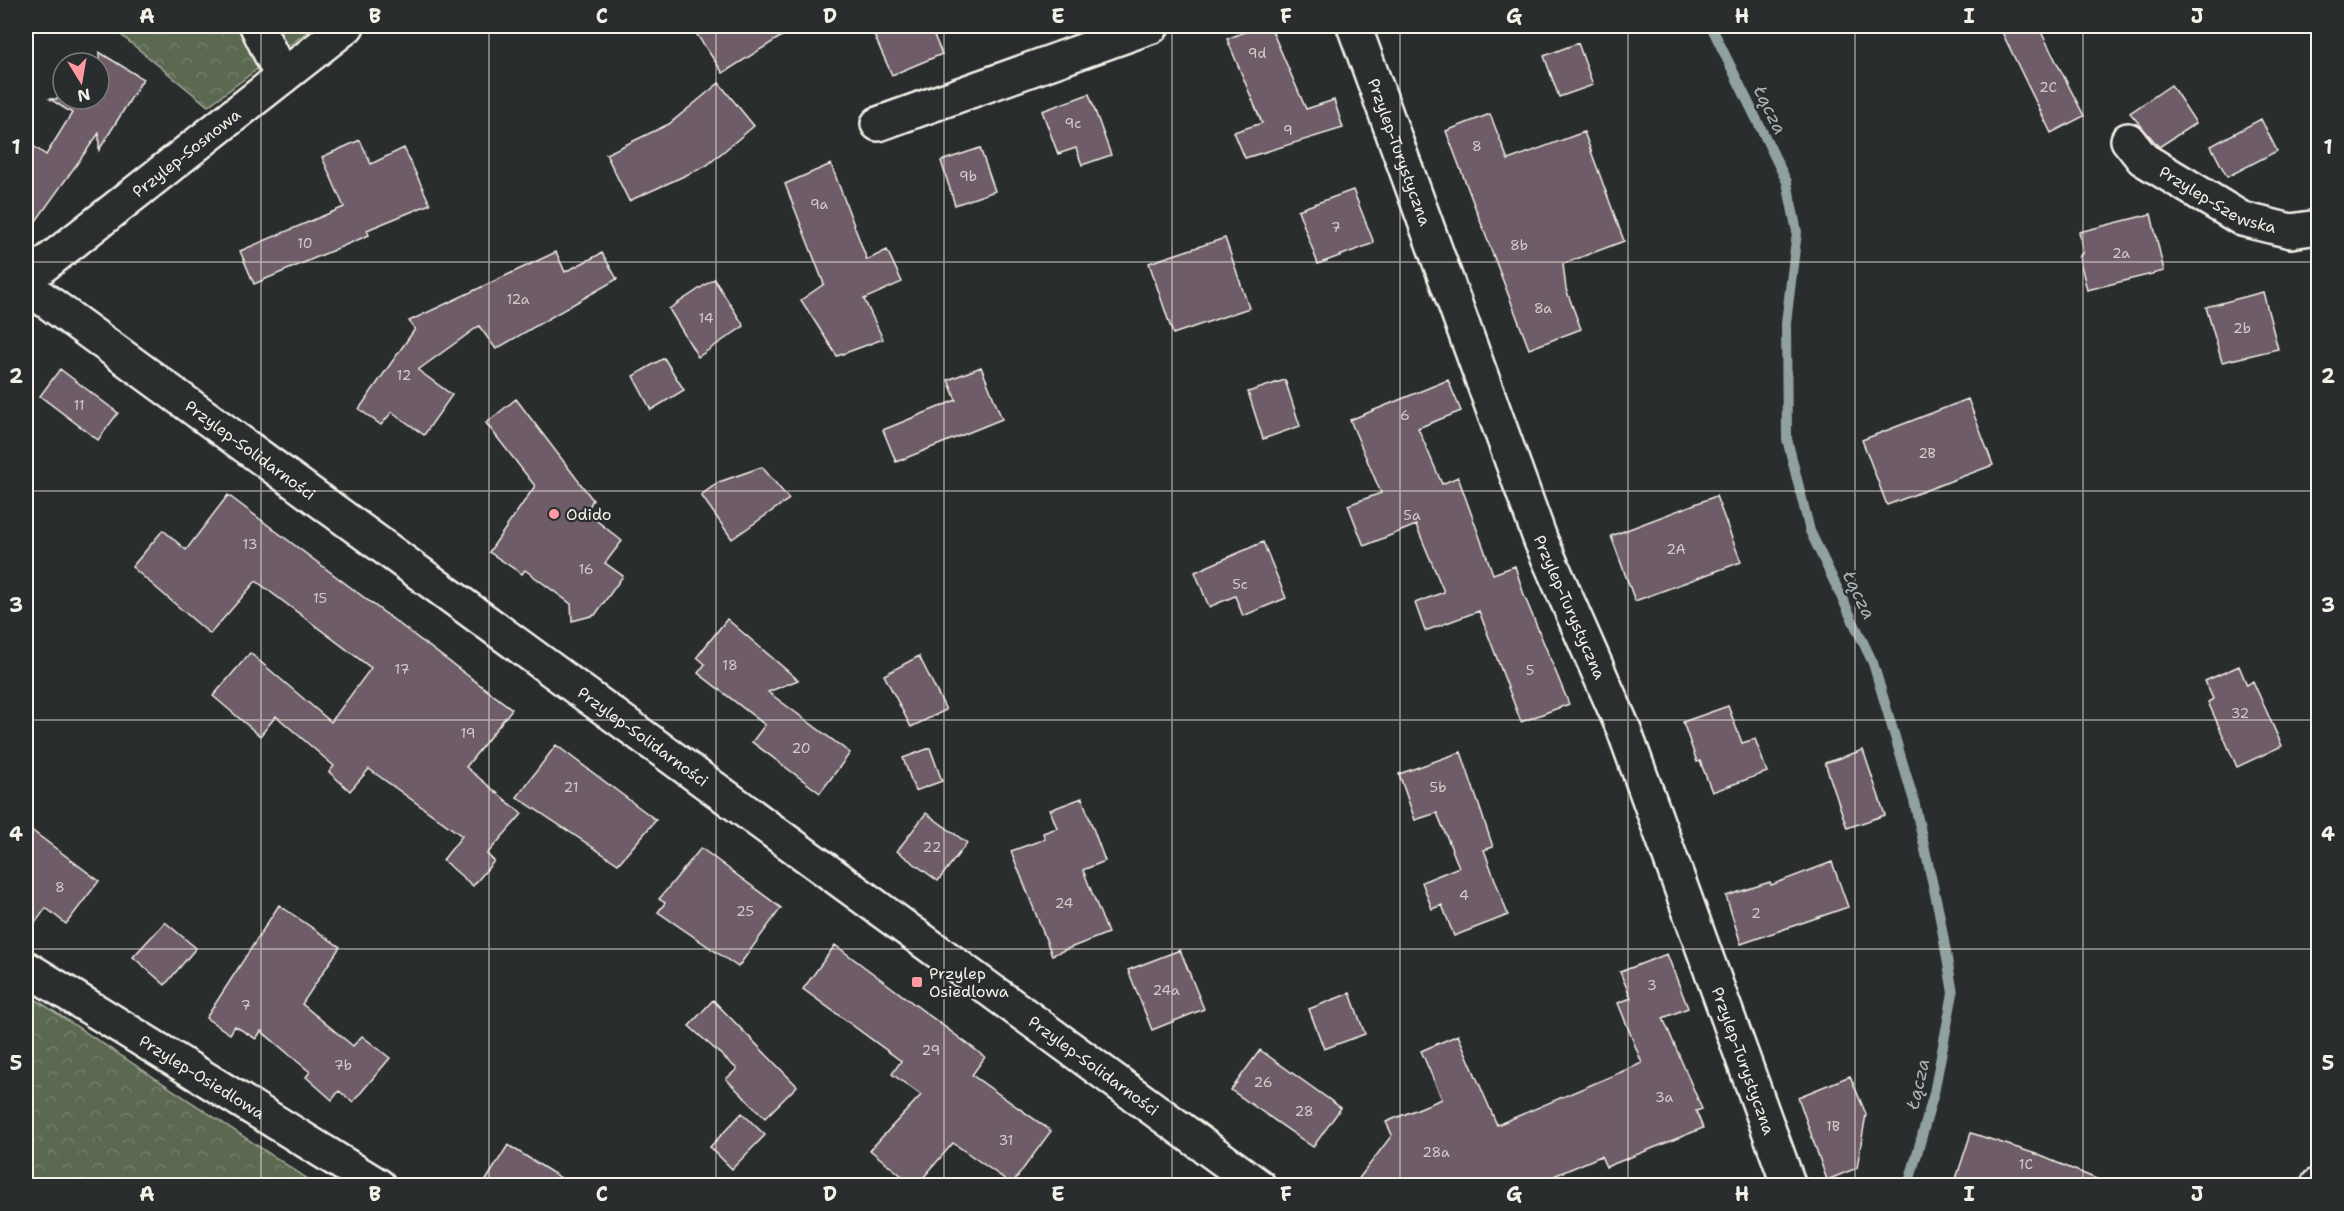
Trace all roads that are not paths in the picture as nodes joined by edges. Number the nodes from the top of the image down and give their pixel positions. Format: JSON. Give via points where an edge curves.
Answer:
{"nodes":[{"id":1,"x":257,"y":26,"type":"edge"},
{"id":2,"x":347,"y":26,"type":"edge"},
{"id":3,"x":1152,"y":26,"type":"edge"},
{"id":4,"x":1354,"y":26,"type":"edge"},
{"id":5,"x":282,"y":77,"type":"junction"},
{"id":6,"x":878,"y":124,"type":"dead end"},
{"id":7,"x":2128,"y":140,"type":"dead end"},
{"id":8,"x":2319,"y":227,"type":"edge"},
{"id":9,"x":26,"y":279,"type":"edge"},
{"id":10,"x":26,"y":286,"type":"edge"},
{"id":11,"x":26,"y":968,"type":"edge"},
{"id":12,"x":379,"y":1185,"type":"edge"},
{"id":13,"x":1259,"y":1185,"type":"edge"},
{"id":14,"x":1789,"y":1185,"type":"edge"}],
"edges":[{"from":1,"to":5,"type":"street"},
{"from":2,"to":5,"type":"street","name":"Przylep-Sosnowa"},
{"from":3,"to":6,"type":"street"},
{"from":4,"to":14,"type":"street","name":"Przylep-Turystyczna","via":[[1541,541],[1624,730]]},
{"from":5,"to":9,"type":"street","name":"Przylep-Sosnowa"},
{"from":7,"to":8,"type":"street","name":"Przylep-Szewska","via":[[2143,159],[2241,219],[2291,231]]},
{"from":10,"to":13,"type":"street","name":"Przylep-Solidarności"},
{"from":11,"to":12,"type":"street","name":"Przylep-Osiedlowa"}]}
